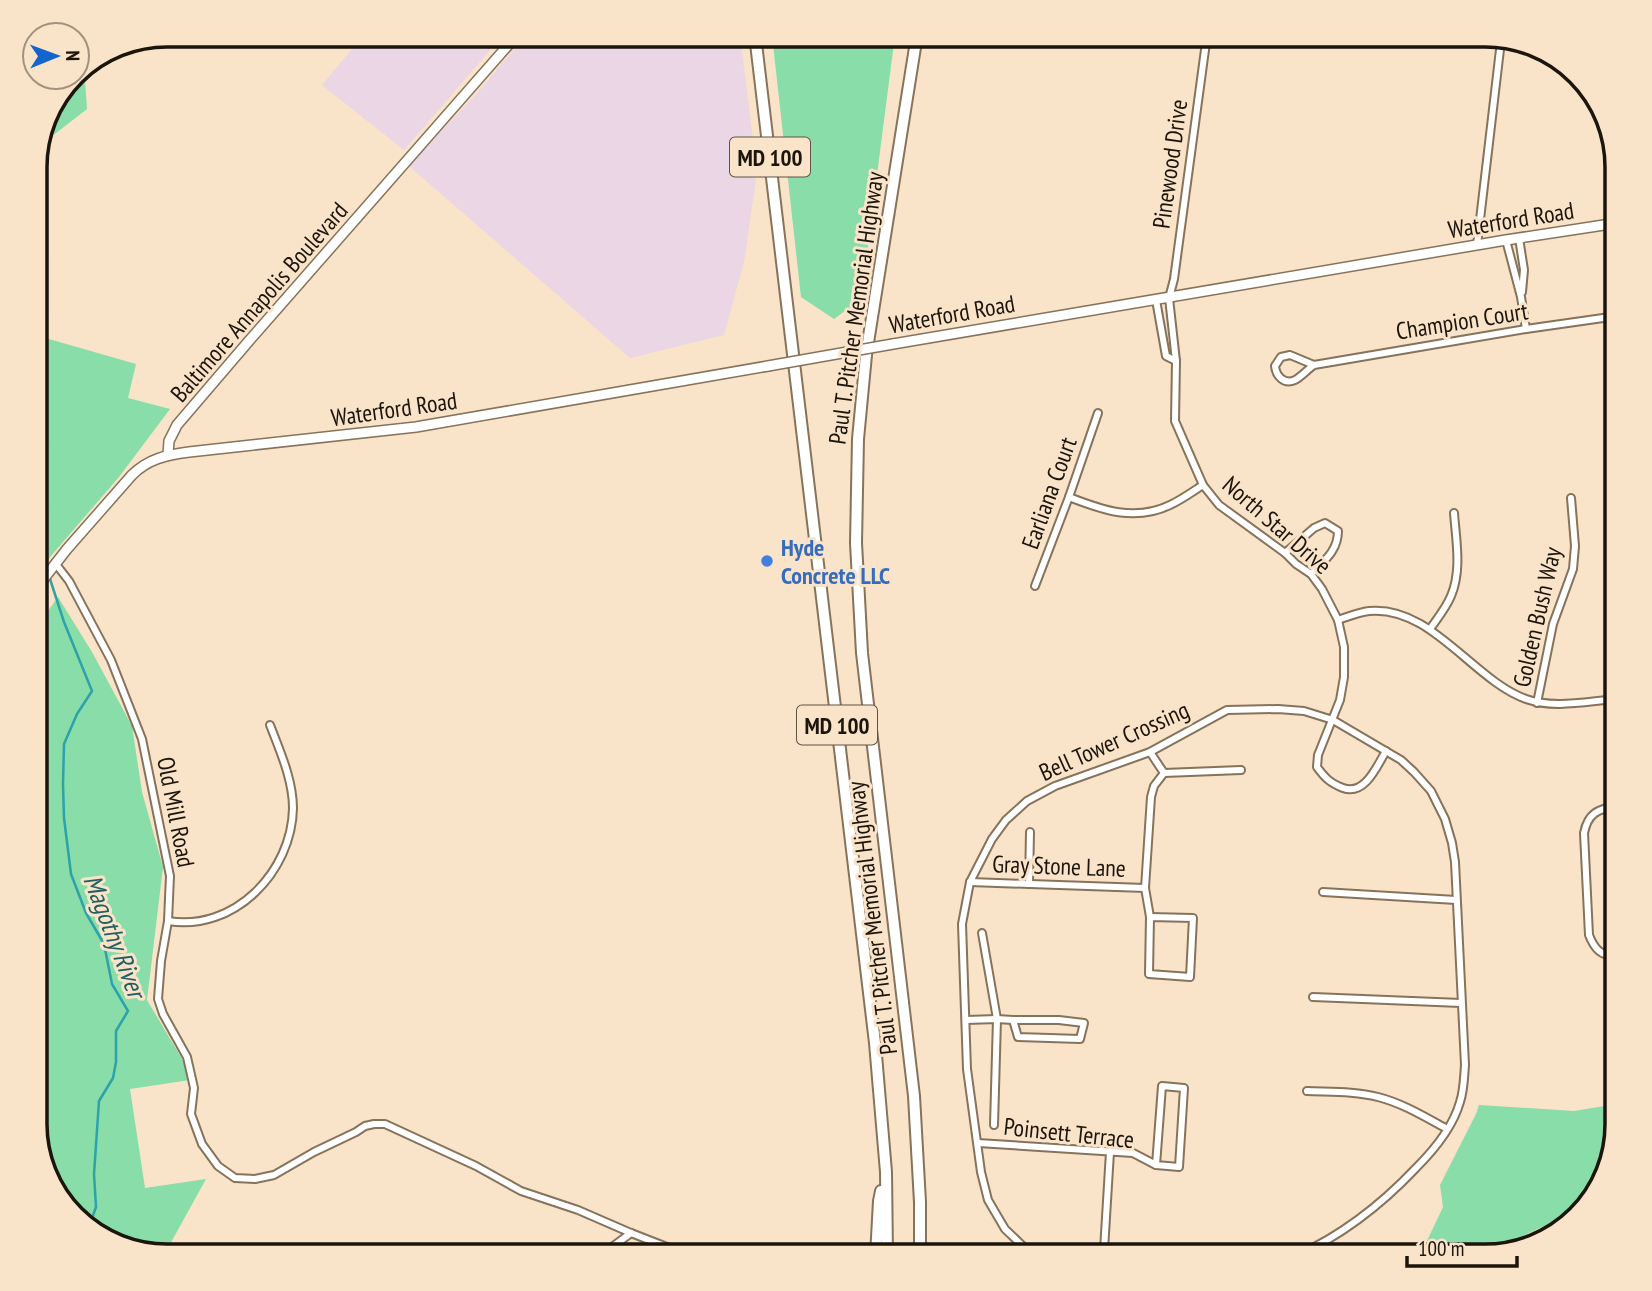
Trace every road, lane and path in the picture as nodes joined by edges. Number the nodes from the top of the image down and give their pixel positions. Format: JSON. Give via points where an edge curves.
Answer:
{"nodes":[{"id":1,"x":506,"y":47,"type":"edge"},
{"id":2,"x":756,"y":47,"type":"edge"},
{"id":3,"x":915,"y":47,"type":"edge"},
{"id":4,"x":1205,"y":47,"type":"edge"},
{"id":5,"x":1500,"y":48,"type":"edge"},
{"id":6,"x":1605,"y":225,"type":"edge"},
{"id":7,"x":1519,"y":238,"type":"junction"},
{"id":8,"x":1506,"y":240,"type":"junction"},
{"id":9,"x":1477,"y":244,"type":"junction"},
{"id":10,"x":1521,"y":297,"type":"junction"},
{"id":11,"x":1169,"y":298,"type":"junction"},
{"id":12,"x":1156,"y":300,"type":"junction"},
{"id":13,"x":1605,"y":318,"type":"edge"},
{"id":14,"x":1526,"y":329,"type":"junction"},
{"id":15,"x":1176,"y":361,"type":"junction"},
{"id":16,"x":1314,"y":365,"type":"junction"},
{"id":17,"x":1098,"y":413,"type":"dead end"},
{"id":18,"x":168,"y":455,"type":"junction"},
{"id":19,"x":1203,"y":485,"type":"junction"},
{"id":20,"x":1069,"y":497,"type":"junction"},
{"id":21,"x":1571,"y":498,"type":"dead end"},
{"id":22,"x":1454,"y":513,"type":"dead end"},
{"id":23,"x":1285,"y":553,"type":"junction"},
{"id":24,"x":55,"y":563,"type":"junction"},
{"id":25,"x":48,"y":572,"type":"edge"},
{"id":26,"x":1311,"y":574,"type":"junction"},
{"id":27,"x":1035,"y":586,"type":"dead end"},
{"id":28,"x":1338,"y":620,"type":"junction"},
{"id":29,"x":1430,"y":629,"type":"junction"},
{"id":30,"x":1605,"y":700,"type":"edge"},
{"id":31,"x":1537,"y":703,"type":"junction"},
{"id":32,"x":1333,"y":720,"type":"junction"},
{"id":33,"x":270,"y":725,"type":"dead end"},
{"id":34,"x":1150,"y":751,"type":"junction"},
{"id":35,"x":1385,"y":751,"type":"junction"},
{"id":36,"x":1241,"y":770,"type":"dead end"},
{"id":37,"x":1164,"y":773,"type":"junction"},
{"id":38,"x":1605,"y":808,"type":"edge"},
{"id":39,"x":1030,"y":832,"type":"dead end"},
{"id":40,"x":970,"y":882,"type":"junction"},
{"id":41,"x":1028,"y":884,"type":"junction"},
{"id":42,"x":1145,"y":888,"type":"junction"},
{"id":43,"x":1323,"y":892,"type":"dead end"},
{"id":44,"x":1456,"y":900,"type":"junction"},
{"id":45,"x":1150,"y":917,"type":"junction"},
{"id":46,"x":168,"y":921,"type":"junction"},
{"id":47,"x":982,"y":933,"type":"dead end"},
{"id":48,"x":1605,"y":954,"type":"edge"},
{"id":49,"x":1312,"y":996,"type":"dead end"},
{"id":50,"x":1461,"y":1003,"type":"junction"},
{"id":51,"x":997,"y":1019,"type":"junction"},
{"id":52,"x":966,"y":1020,"type":"junction"},
{"id":53,"x":1013,"y":1020,"type":"junction"},
{"id":54,"x":1307,"y":1091,"type":"dead end"},
{"id":55,"x":994,"y":1125,"type":"dead end"},
{"id":56,"x":1447,"y":1129,"type":"junction"},
{"id":57,"x":978,"y":1143,"type":"junction"},
{"id":58,"x":1110,"y":1152,"type":"junction"},
{"id":59,"x":1156,"y":1165,"type":"junction"},
{"id":60,"x":886,"y":1171,"type":"junction"},
{"id":61,"x":631,"y":1233,"type":"junction"},
{"id":62,"x":616,"y":1244,"type":"edge"},
{"id":63,"x":659,"y":1244,"type":"edge"},
{"id":64,"x":877,"y":1244,"type":"edge"},
{"id":65,"x":887,"y":1244,"type":"edge"},
{"id":66,"x":922,"y":1244,"type":"edge"},
{"id":67,"x":1021,"y":1244,"type":"edge"},
{"id":68,"x":1103,"y":1244,"type":"edge"},
{"id":69,"x":1320,"y":1244,"type":"edge"}],
"edges":[{"from":1,"to":18,"type":"main road","name":"Baltimore Annapolis Boulevard","via":[[177,425]]},
{"from":2,"to":60,"type":"highway","name":"Paul T. Pitcher Memorial Highway","number":"MD 100","via":[[872,1015]]},
{"from":3,"to":66,"type":"highway","name":"Paul T. Pitcher Memorial Highway","number":"MD 100","via":[[864,368],[856,543],[862,653],[914,1096]]},
{"from":4,"to":11,"type":"street","name":"Pinewood Drive"},
{"from":5,"to":9,"type":"street"},
{"from":6,"to":7,"type":"main road","name":"Waterford Road"},
{"from":7,"to":8,"type":"main road","name":"Waterford Road"},
{"from":7,"to":10,"type":"street","via":[[1524,270]]},
{"from":8,"to":9,"type":"main road","name":"Waterford Road"},
{"from":8,"to":10,"type":"street"},
{"from":9,"to":11,"type":"main road","name":"Waterford Road"},
{"from":10,"to":14,"type":"street"},
{"from":11,"to":12,"type":"main road","name":"Waterford Road"},
{"from":11,"to":15,"type":"street","name":"North Star Drive"},
{"from":12,"to":15,"type":"street","name":"North Star Drive","via":[[1166,356]]},
{"from":12,"to":18,"type":"main road","name":"Waterford Road","bridge":true,"via":[[416,427]]},
{"from":13,"to":14,"type":"street","name":"Champion Court"},
{"from":14,"to":16,"type":"street","name":"Champion Court"},
{"from":15,"to":19,"type":"street","name":"North Star Drive","via":[[1175,421]]},
{"from":16,"to":16,"type":"street","name":"Champion Court","via":[[1284,355],[1275,366],[1281,379],[1290,381]]},
{"from":17,"to":20,"type":"street","name":"Earliana Court"},
{"from":18,"to":24,"type":"main road","via":[[144,464],[132,475]]},
{"from":19,"to":20,"type":"street","via":[[1171,505],[1128,514]]},
{"from":19,"to":23,"type":"street","name":"North Star Drive","via":[[1219,505]]},
{"from":20,"to":27,"type":"street","name":"Earliana Court"},
{"from":21,"to":31,"type":"street","name":"Golden Bush Way","via":[[1573,569],[1553,624]]},
{"from":22,"to":29,"type":"street","via":[[1457,575],[1451,596]]},
{"from":23,"to":26,"type":"street","name":"North Star Drive"},
{"from":23,"to":26,"type":"street","via":[[1325,523],[1338,531],[1335,550]]},
{"from":24,"to":25,"type":"main road"},
{"from":24,"to":46,"type":"street","name":"Old Mill Road","via":[[111,660],[142,740],[170,876]]},
{"from":26,"to":28,"type":"street","name":"North Star Drive"},
{"from":28,"to":29,"type":"street","via":[[1369,611],[1392,613]]},
{"from":28,"to":32,"type":"street","name":"North Star Drive","via":[[1344,677]]},
{"from":29,"to":31,"type":"street","via":[[1504,687]]},
{"from":30,"to":31,"type":"street"},
{"from":32,"to":34,"type":"street","name":"Bell Tower Crossing","via":[[1304,711],[1227,710]]},
{"from":32,"to":35,"type":"street","name":"Bell Tower Crossing"},
{"from":32,"to":35,"type":"street","name":"North Star Drive","via":[[1317,767],[1331,783],[1357,789],[1370,779]]},
{"from":33,"to":46,"type":"street","via":[[292,797],[292,824],[282,857],[265,883],[229,911],[189,922]]},
{"from":34,"to":37,"type":"street"},
{"from":34,"to":40,"type":"street","name":"Bell Tower Crossing","via":[[1027,801],[992,839]]},
{"from":35,"to":44,"type":"street","name":"Bell Tower Crossing","via":[[1414,772],[1445,819],[1455,862]]},
{"from":36,"to":37,"type":"street"},
{"from":37,"to":42,"type":"street","via":[[1151,797]]},
{"from":38,"to":48,"type":"street","via":[[1591,816],[1584,834],[1589,935],[1593,946]]},
{"from":39,"to":41,"type":"street"},
{"from":40,"to":41,"type":"street","name":"Gray Stone Lane"},
{"from":40,"to":52,"type":"street","name":"Bell Tower Crossing","via":[[962,924]]},
{"from":41,"to":42,"type":"street","name":"Gray Stone Lane"},
{"from":42,"to":45,"type":"street"},
{"from":43,"to":44,"type":"street"},
{"from":44,"to":50,"type":"street","name":"Bell Tower Crossing"},
{"from":45,"to":45,"type":"street","via":[[1149,974],[1190,976],[1193,918]]},
{"from":46,"to":61,"type":"street","name":"Old Mill Road","via":[[158,999],[187,1057],[194,1088],[191,1114],[202,1144],[218,1166],[235,1178],[274,1175],[365,1126],[385,1124],[521,1191]]},
{"from":47,"to":51,"type":"street"},
{"from":49,"to":50,"type":"street"},
{"from":50,"to":56,"type":"street","name":"Bell Tower Crossing","via":[[1464,1087]]},
{"from":51,"to":52,"type":"street"},
{"from":51,"to":53,"type":"street"},
{"from":51,"to":55,"type":"street"},
{"from":52,"to":57,"type":"street","name":"Bell Tower Crossing","via":[[967,1069]]},
{"from":53,"to":53,"type":"street","via":[[1018,1037],[1080,1040],[1084,1023]]},
{"from":54,"to":56,"type":"street","via":[[1378,1097]]},
{"from":56,"to":69,"type":"street","name":"Bell Tower Crossing","via":[[1393,1193]]},
{"from":57,"to":58,"type":"street","name":"Poinsett Terrace"},
{"from":57,"to":67,"type":"street","name":"Bell Tower Crossing","via":[[988,1200],[1005,1229]]},
{"from":58,"to":59,"type":"street","name":"Poinsett Terrace","via":[[1133,1153]]},
{"from":58,"to":68,"type":"street"},
{"from":59,"to":59,"type":"street","name":"Poinsett Terrace","via":[[1162,1086],[1184,1088],[1179,1167]]},
{"from":60,"to":64,"type":"highway"},
{"from":60,"to":65,"type":"highway","name":"Paul T. Pitcher Memorial Highway","number":"MD 100"},
{"from":61,"to":62,"type":"street"},
{"from":61,"to":63,"type":"street","name":"Old Mill Road"}]}
